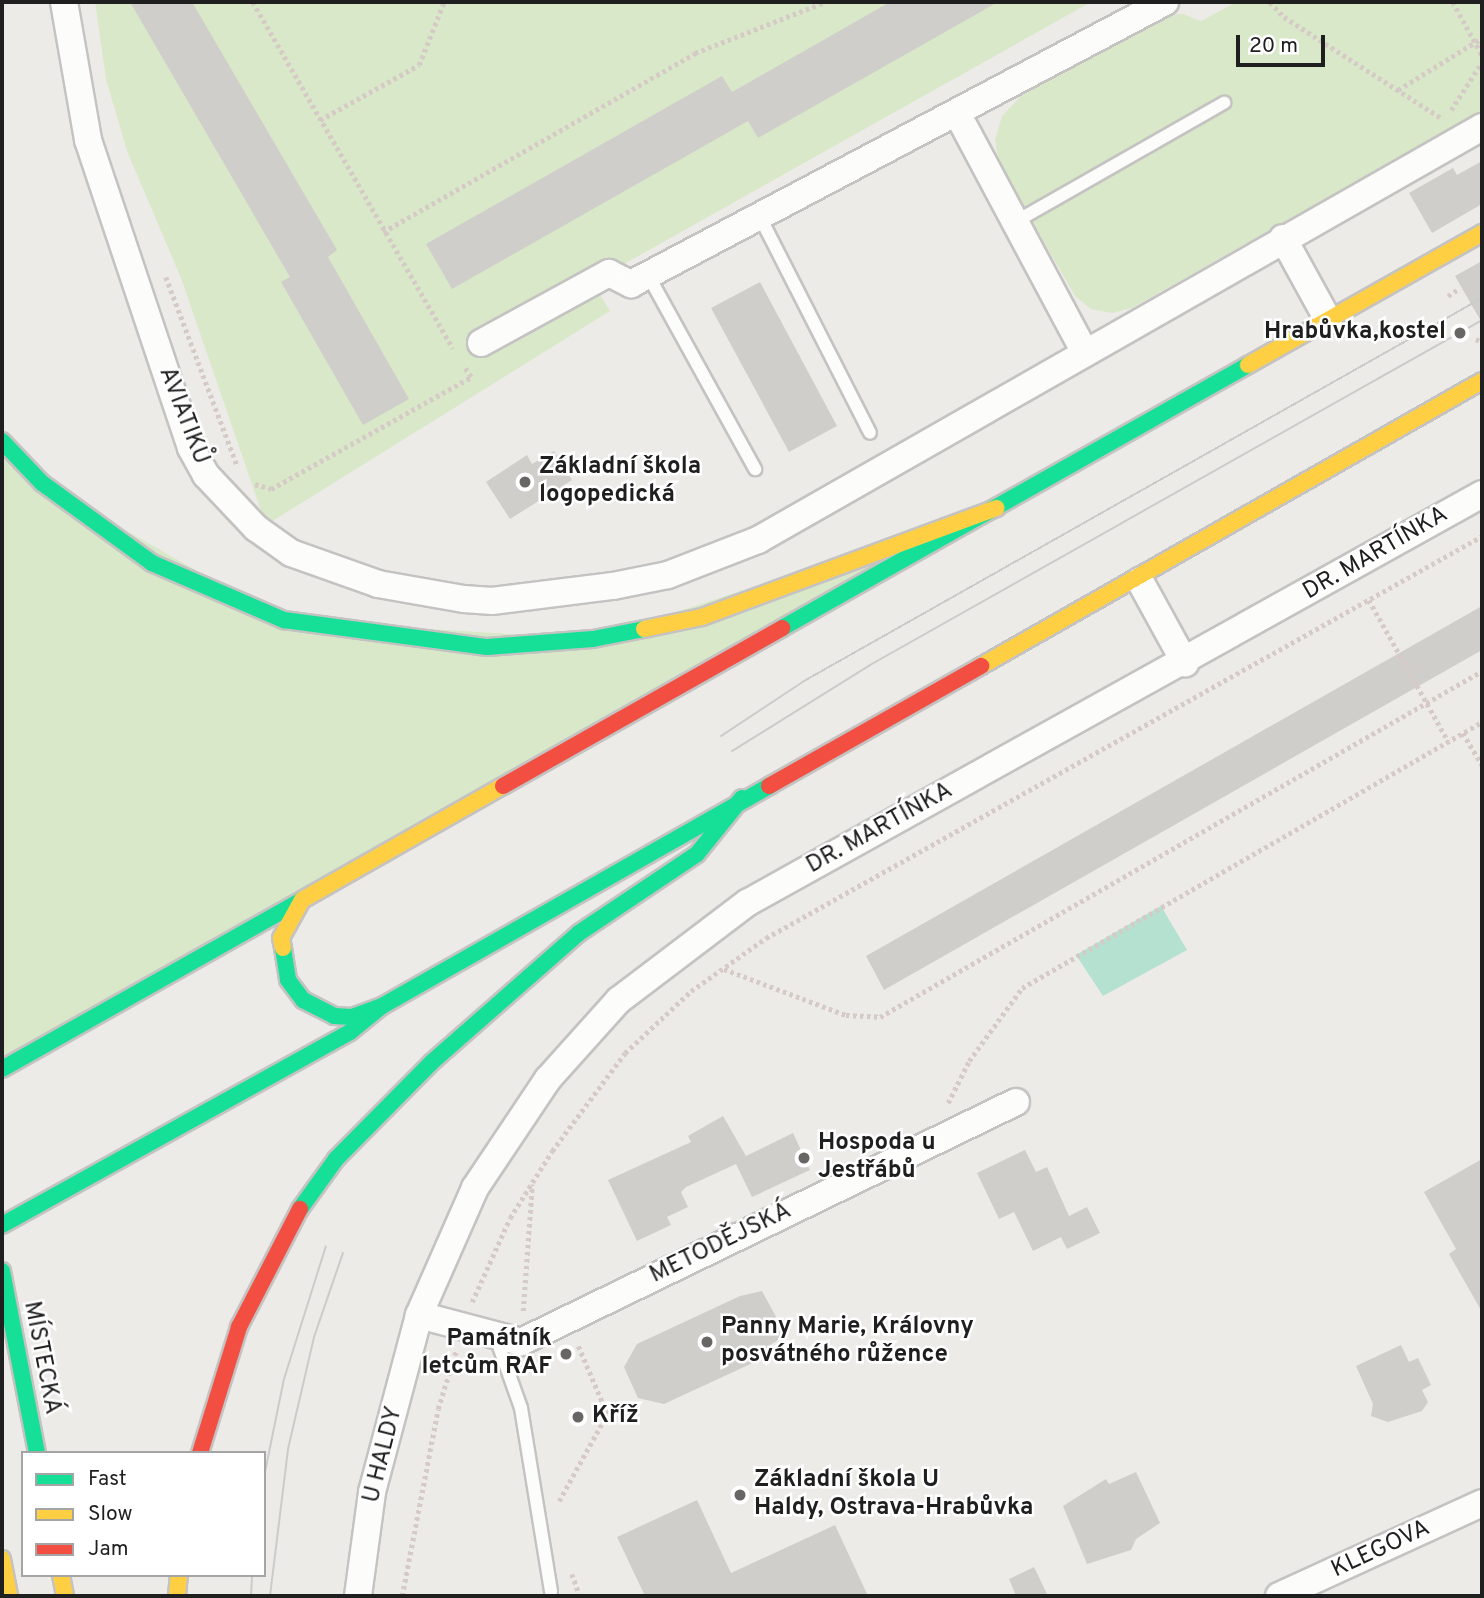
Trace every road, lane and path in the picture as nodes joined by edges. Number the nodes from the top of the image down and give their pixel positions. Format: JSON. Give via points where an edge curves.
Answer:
{"nodes":[{"id":1,"x":64,"y":2,"type":"edge"},
{"id":2,"x":253,"y":2,"type":"edge"},
{"id":3,"x":444,"y":2,"type":"edge"},
{"id":4,"x":825,"y":2,"type":"edge"},
{"id":5,"x":1165,"y":2,"type":"edge"},
{"id":6,"x":1270,"y":2,"type":"edge"},
{"id":7,"x":1453,"y":2,"type":"edge"},
{"id":8,"x":1482,"y":38,"type":"edge"},
{"id":9,"x":1476,"y":42,"type":"junction"},
{"id":10,"x":1482,"y":55,"type":"edge"},
{"id":11,"x":1482,"y":62,"type":"edge"},
{"id":12,"x":1398,"y":90,"type":"junction"},
{"id":13,"x":1224,"y":103,"type":"dead end"},
{"id":14,"x":957,"y":113,"type":"junction"},
{"id":15,"x":320,"y":120,"type":"junction"},
{"id":16,"x":1482,"y":127,"type":"edge"},
{"id":17,"x":1450,"y":131,"type":"junction"},
{"id":18,"x":760,"y":217,"type":"junction"},
{"id":19,"x":1016,"y":222,"type":"junction"},
{"id":20,"x":383,"y":232,"type":"junction"},
{"id":21,"x":1482,"y":233,"type":"edge"},
{"id":22,"x":1283,"y":238,"type":"junction"},
{"id":23,"x":163,"y":269,"type":"dead end"},
{"id":24,"x":648,"y":275,"type":"junction"},
{"id":25,"x":1460,"y":288,"type":"dead end"},
{"id":26,"x":1448,"y":296,"type":"dead end"},
{"id":27,"x":1328,"y":320,"type":"junction"},
{"id":28,"x":1476,"y":339,"type":"dead end"},
{"id":29,"x":1482,"y":342,"type":"edge"},
{"id":30,"x":481,"y":343,"type":"dead end"},
{"id":31,"x":1084,"y":351,"type":"junction"},
{"id":32,"x":1482,"y":382,"type":"edge"},
{"id":33,"x":870,"y":433,"type":"dead end"},
{"id":34,"x":2,"y":441,"type":"edge"},
{"id":35,"x":755,"y":469,"type":"dead end"},
{"id":36,"x":244,"y":472,"type":"dead end"},
{"id":37,"x":251,"y":479,"type":"dead end"},
{"id":38,"x":1482,"y":494,"type":"edge"},
{"id":39,"x":997,"y":508,"type":"junction"},
{"id":40,"x":1482,"y":536,"type":"edge"},
{"id":41,"x":1140,"y":581,"type":"junction"},
{"id":42,"x":1369,"y":600,"type":"junction"},
{"id":43,"x":1185,"y":663,"type":"junction"},
{"id":44,"x":1482,"y":671,"type":"edge"},
{"id":45,"x":1426,"y":703,"type":"junction"},
{"id":46,"x":1482,"y":722,"type":"edge"},
{"id":47,"x":1463,"y":733,"type":"junction"},
{"id":48,"x":1448,"y":741,"type":"junction"},
{"id":49,"x":1482,"y":765,"type":"edge"},
{"id":50,"x":742,"y":798,"type":"junction"},
{"id":51,"x":302,"y":900,"type":"junction"},
{"id":52,"x":723,"y":969,"type":"junction"},
{"id":53,"x":383,"y":1006,"type":"junction"},
{"id":54,"x":2,"y":1069,"type":"edge"},
{"id":55,"x":1016,"y":1102,"type":"dead end"},
{"id":56,"x":928,"y":1145,"type":"junction"},
{"id":57,"x":532,"y":1183,"type":"junction"},
{"id":58,"x":2,"y":1224,"type":"edge"},
{"id":59,"x":2,"y":1271,"type":"edge"},
{"id":60,"x":419,"y":1315,"type":"junction"},
{"id":61,"x":566,"y":1319,"type":"junction"},
{"id":62,"x":464,"y":1327,"type":"junction"},
{"id":63,"x":495,"y":1335,"type":"junction"},
{"id":64,"x":521,"y":1342,"type":"junction"},
{"id":65,"x":37,"y":1451,"type":"edge"},
{"id":66,"x":201,"y":1451,"type":"edge"},
{"id":67,"x":1482,"y":1503,"type":"edge"},
{"id":68,"x":541,"y":1532,"type":"junction"},
{"id":69,"x":2,"y":1559,"type":"edge"},
{"id":70,"x":61,"y":1577,"type":"edge"},
{"id":71,"x":180,"y":1577,"type":"edge"},
{"id":72,"x":551,"y":1592,"type":"dead end"},
{"id":73,"x":9,"y":1596,"type":"edge"},
{"id":74,"x":65,"y":1596,"type":"edge"},
{"id":75,"x":177,"y":1596,"type":"edge"},
{"id":76,"x":358,"y":1596,"type":"edge"},
{"id":77,"x":402,"y":1596,"type":"edge"},
{"id":78,"x":580,"y":1596,"type":"edge"},
{"id":79,"x":1279,"y":1596,"type":"edge"}],
"edges":[{"from":1,"to":31,"type":"street","name":"AVIATIKŮ","via":[[88,141],[191,448],[228,502],[256,528],[291,553],[343,573],[429,594],[492,601],[613,586],[701,562],[798,518]]},
{"from":2,"to":15,"type":"path"},
{"from":3,"to":15,"type":"path","via":[[419,65]]},
{"from":4,"to":20,"type":"path","via":[[695,53]]},
{"from":5,"to":14,"type":"street"},
{"from":6,"to":12,"type":"path","via":[[1284,17]]},
{"from":7,"to":9,"type":"path"},
{"from":8,"to":9,"type":"path"},
{"from":9,"to":10,"type":"path"},
{"from":9,"to":12,"type":"path"},
{"from":11,"to":17,"type":"path"},
{"from":12,"to":17,"type":"path"},
{"from":13,"to":19,"type":"lane"},
{"from":14,"to":18,"type":"street"},
{"from":14,"to":19,"type":"street"},
{"from":15,"to":20,"type":"path"},
{"from":16,"to":17,"type":"street","name":"AVIATIKŮ"},
{"from":17,"to":22,"type":"street","name":"AVIATIKŮ"},
{"from":18,"to":24,"type":"street"},
{"from":18,"to":33,"type":"lane"},
{"from":19,"to":31,"type":"street"},
{"from":20,"to":37,"type":"path","via":[[471,377],[271,489]]},
{"from":21,"to":27,"type":"main road"},
{"from":22,"to":27,"type":"street"},
{"from":22,"to":31,"type":"street","name":"AVIATIKŮ"},
{"from":23,"to":36,"type":"path"},
{"from":24,"to":30,"type":"street","via":[[631,284],[609,273]]},
{"from":24,"to":35,"type":"lane"},
{"from":25,"to":26,"type":"path"},
{"from":27,"to":39,"type":"main road"},
{"from":28,"to":29,"type":"path"},
{"from":32,"to":41,"type":"main road"},
{"from":34,"to":39,"type":"main road","via":[[42,483],[93,524],[152,563],[223,598],[284,621],[443,645],[487,647],[593,639],[702,617]]},
{"from":38,"to":43,"type":"street","name":"DR. MARTÍNKA"},
{"from":39,"to":51,"type":"main road"},
{"from":40,"to":42,"type":"path"},
{"from":41,"to":43,"type":"street"},
{"from":41,"to":50,"type":"main road"},
{"from":42,"to":45,"type":"path"},
{"from":42,"to":52,"type":"path","via":[[766,938]]},
{"from":43,"to":60,"type":"street","name":"DR. MARTÍNKA","via":[[747,904],[619,1000],[548,1079],[475,1188]]},
{"from":44,"to":45,"type":"path"},
{"from":45,"to":48,"type":"path"},
{"from":45,"to":52,"type":"path","via":[[880,1017],[846,1015]]},
{"from":46,"to":47,"type":"path"},
{"from":47,"to":48,"type":"path"},
{"from":47,"to":49,"type":"path"},
{"from":48,"to":56,"type":"path","via":[[1021,988],[969,1061]]},
{"from":50,"to":53,"type":"main road"},
{"from":50,"to":66,"type":"main road","via":[[697,854],[579,933],[432,1062],[336,1159],[297,1213],[239,1327]]},
{"from":51,"to":53,"type":"main road","via":[[286,921],[281,947],[284,972],[297,995],[334,1016],[352,1017]]},
{"from":51,"to":54,"type":"main road"},
{"from":52,"to":57,"type":"path","via":[[625,1053]]},
{"from":53,"to":58,"type":"main road","via":[[350,1032]]},
{"from":55,"to":56,"type":"street","name":"METODĚJSKÁ"},
{"from":56,"to":61,"type":"street","name":"METODĚJSKÁ"},
{"from":57,"to":62,"type":"path","via":[[510,1218]]},
{"from":57,"to":64,"type":"path"},
{"from":59,"to":65,"type":"main road","name":"MÍSTECKÁ"},
{"from":60,"to":62,"type":"street"},
{"from":60,"to":76,"type":"street","name":"U HALDY","via":[[372,1492]]},
{"from":61,"to":64,"type":"street","name":"METODĚJSKÁ"},
{"from":61,"to":68,"type":"path","via":[[607,1413]]},
{"from":62,"to":63,"type":"street"},
{"from":62,"to":77,"type":"path","via":[[438,1409]]},
{"from":63,"to":64,"type":"street"},
{"from":63,"to":68,"type":"lane","via":[[521,1408]]},
{"from":67,"to":79,"type":"street","name":"KLEGOVA"},
{"from":68,"to":72,"type":"lane"},
{"from":68,"to":78,"type":"path","via":[[562,1548]]},
{"from":69,"to":73,"type":"main road"},
{"from":70,"to":74,"type":"main road"},
{"from":71,"to":75,"type":"main road"}]}
